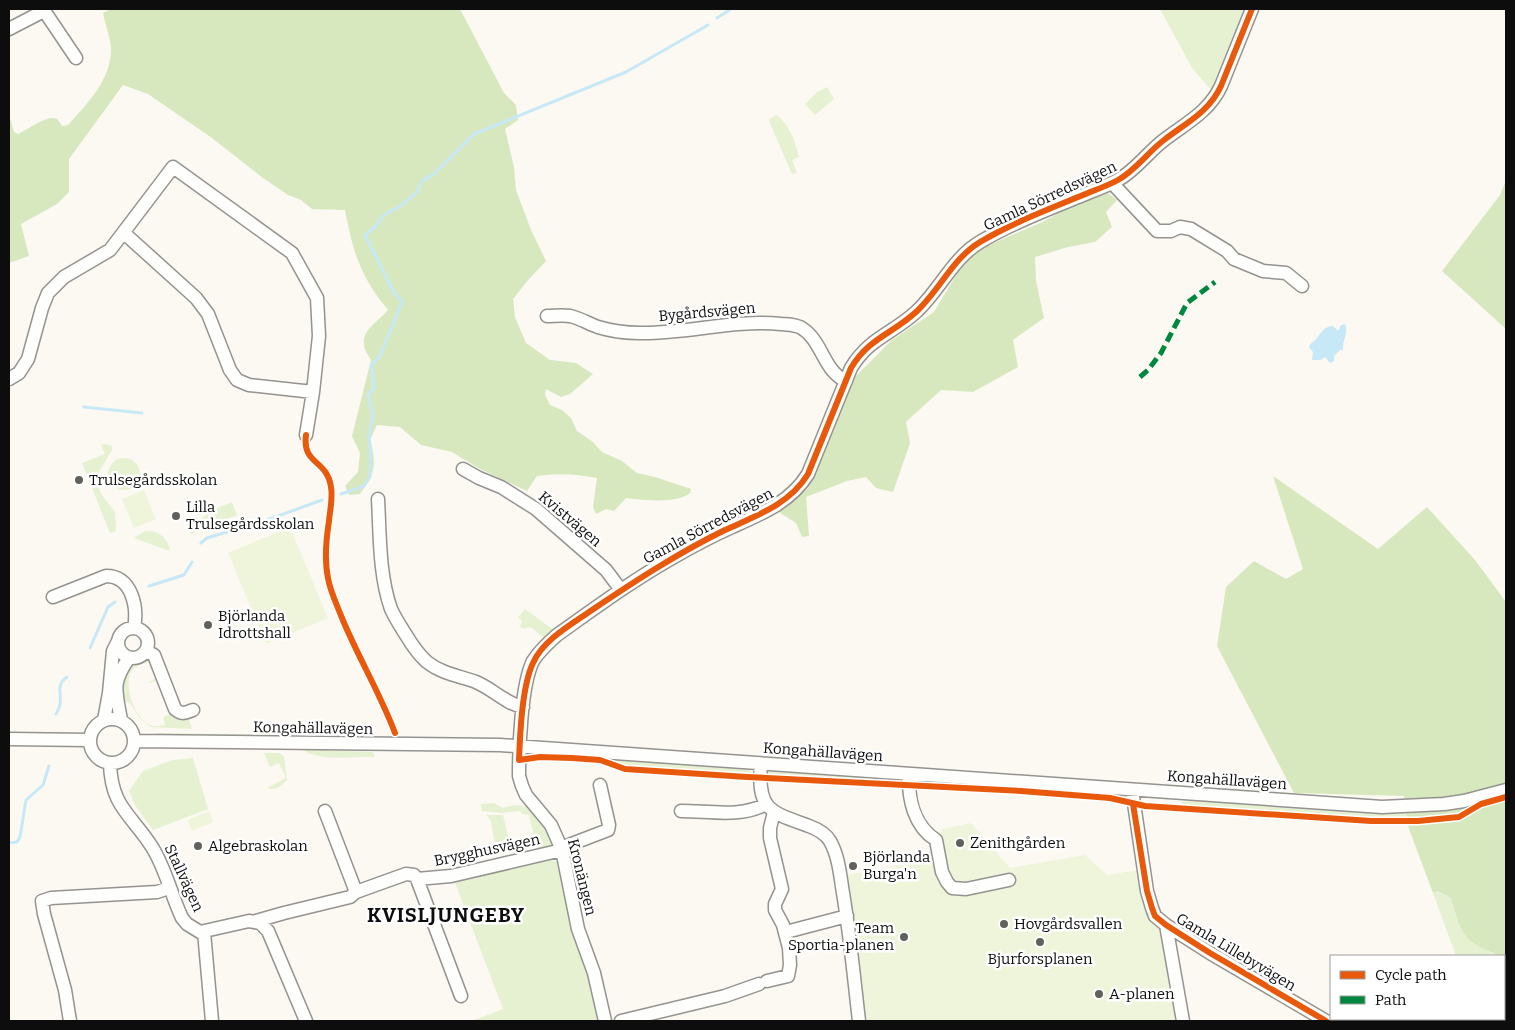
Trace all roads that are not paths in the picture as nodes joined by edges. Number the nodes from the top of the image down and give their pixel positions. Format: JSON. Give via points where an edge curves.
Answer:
{"nodes":[{"id":1,"x":43,"y":9,"type":"edge"},
{"id":2,"x":1252,"y":9,"type":"edge"},
{"id":3,"x":9,"y":29,"type":"edge"},
{"id":4,"x":76,"y":58,"type":"dead end"},
{"id":5,"x":1112,"y":183,"type":"junction"},
{"id":6,"x":124,"y":233,"type":"junction"},
{"id":7,"x":1302,"y":286,"type":"dead end"},
{"id":8,"x":547,"y":316,"type":"dead end"},
{"id":9,"x":9,"y":379,"type":"edge"},
{"id":10,"x":846,"y":381,"type":"junction"},
{"id":11,"x":313,"y":392,"type":"junction"},
{"id":12,"x":306,"y":435,"type":"dead end"},
{"id":13,"x":463,"y":469,"type":"dead end"},
{"id":14,"x":378,"y":499,"type":"dead end"},
{"id":15,"x":621,"y":590,"type":"junction"},
{"id":16,"x":53,"y":597,"type":"dead end"},
{"id":17,"x":134,"y":628,"type":"junction"},
{"id":18,"x":118,"y":641,"type":"junction"},
{"id":19,"x":146,"y":651,"type":"junction"},
{"id":20,"x":129,"y":658,"type":"junction"},
{"id":21,"x":523,"y":707,"type":"junction"},
{"id":22,"x":194,"y":710,"type":"dead end"},
{"id":23,"x":104,"y":720,"type":"junction"},
{"id":24,"x":121,"y":720,"type":"junction"},
{"id":25,"x":9,"y":739,"type":"edge"},
{"id":26,"x":89,"y":740,"type":"junction"},
{"id":27,"x":134,"y":741,"type":"junction"},
{"id":28,"x":520,"y":747,"type":"junction"},
{"id":29,"x":110,"y":763,"type":"junction"},
{"id":30,"x":760,"y":764,"type":"junction"},
{"id":31,"x":909,"y":774,"type":"junction"},
{"id":32,"x":600,"y":785,"type":"dead end"},
{"id":33,"x":1132,"y":790,"type":"junction"},
{"id":34,"x":1506,"y":790,"type":"edge"},
{"id":35,"x":770,"y":808,"type":"junction"},
{"id":36,"x":325,"y":811,"type":"dead end"},
{"id":37,"x":681,"y":811,"type":"dead end"},
{"id":38,"x":562,"y":849,"type":"junction"},
{"id":39,"x":417,"y":879,"type":"junction"},
{"id":40,"x":1009,"y":880,"type":"dead end"},
{"id":41,"x":169,"y":888,"type":"junction"},
{"id":42,"x":356,"y":892,"type":"junction"},
{"id":43,"x":847,"y":916,"type":"junction"},
{"id":44,"x":256,"y":922,"type":"junction"},
{"id":45,"x":1166,"y":925,"type":"junction"},
{"id":46,"x":204,"y":932,"type":"junction"},
{"id":47,"x":786,"y":932,"type":"junction"},
{"id":48,"x":461,"y":996,"type":"dead end"},
{"id":49,"x":70,"y":1021,"type":"edge"},
{"id":50,"x":212,"y":1021,"type":"edge"},
{"id":51,"x":306,"y":1021,"type":"edge"},
{"id":52,"x":605,"y":1021,"type":"edge"},
{"id":53,"x":621,"y":1021,"type":"edge"},
{"id":54,"x":859,"y":1021,"type":"edge"},
{"id":55,"x":1184,"y":1021,"type":"edge"},
{"id":56,"x":1326,"y":1021,"type":"edge"}],
"edges":[{"from":1,"to":3,"type":"street"},
{"from":1,"to":4,"type":"street"},
{"from":2,"to":5,"type":"street","name":"Gamla Sörredsvägen","via":[[1210,105]]},
{"from":5,"to":7,"type":"street","via":[[1157,231],[1191,228],[1219,245],[1234,259],[1263,272],[1286,273]]},
{"from":5,"to":10,"type":"street","name":"Gamla Sörredsvägen","via":[[1025,220],[972,247],[915,313],[858,356]]},
{"from":6,"to":9,"type":"street","via":[[110,250],[64,277],[48,293],[28,359],[19,373]]},
{"from":6,"to":11,"type":"street","via":[[196,298],[208,314],[237,380],[250,385]]},
{"from":6,"to":11,"type":"street","via":[[173,167],[292,253],[316,298],[320,336]]},
{"from":8,"to":10,"type":"street","name":"Bygårdsvägen","via":[[569,316],[601,328],[638,333],[769,322],[798,326],[818,345],[835,374]]},
{"from":10,"to":15,"type":"street","name":"Gamla Sörredsvägen","via":[[808,474],[792,494],[774,507],[673,557]]},
{"from":11,"to":12,"type":"street"},
{"from":13,"to":15,"type":"street","name":"Kvistvägen","via":[[536,509],[606,570]]},
{"from":14,"to":21,"type":"street","via":[[387,594],[396,620],[416,650],[436,667],[479,683]]},
{"from":15,"to":21,"type":"street","name":"Gamla Sörredsvägen","via":[[557,636],[539,653],[528,674]]},
{"from":16,"to":17,"type":"street","via":[[106,576],[115,576],[127,585],[134,604]]},
{"from":17,"to":18,"type":"street","via":[[124,630]]},
{"from":17,"to":19,"type":"street","via":[[146,636]]},
{"from":18,"to":20,"type":"street","via":[[120,652]]},
{"from":18,"to":23,"type":"street","via":[[113,651]]},
{"from":19,"to":20,"type":"street","via":[[138,657]]},
{"from":19,"to":22,"type":"street","via":[[154,655],[175,708],[184,714]]},
{"from":20,"to":24,"type":"street","via":[[116,679]]},
{"from":21,"to":28,"type":"street","name":"Gamla Sörredsvägen"},
{"from":23,"to":24,"type":"street"},
{"from":23,"to":26,"type":"street","via":[[93,728]]},
{"from":24,"to":27,"type":"street","via":[[131,729]]},
{"from":25,"to":26,"type":"street"},
{"from":26,"to":29,"type":"street","via":[[97,758]]},
{"from":27,"to":28,"type":"street","name":"Kongahällavägen"},
{"from":27,"to":29,"type":"street","via":[[129,756]]},
{"from":28,"to":30,"type":"street","name":"Kongahällavägen"},
{"from":28,"to":38,"type":"street","name":"Kronängen","via":[[522,786],[533,805],[551,825]]},
{"from":29,"to":41,"type":"street","name":"Stallvägen","via":[[115,796],[152,847]]},
{"from":30,"to":31,"type":"street","name":"Kongahällavägen"},
{"from":30,"to":35,"type":"street","via":[[760,789]]},
{"from":31,"to":33,"type":"street","name":"Kongahällavägen"},
{"from":31,"to":40,"type":"street","via":[[916,817],[936,840],[946,882],[952,888],[966,889]]},
{"from":32,"to":38,"type":"street","name":"Brygghusvägen","via":[[608,830]]},
{"from":33,"to":34,"type":"street","name":"Kongahällavägen","via":[[1409,807],[1464,801]]},
{"from":33,"to":45,"type":"street","name":"Gamla Lillebyvägen","via":[[1152,908],[1155,916]]},
{"from":35,"to":37,"type":"street","via":[[739,812]]},
{"from":35,"to":43,"type":"street","via":[[816,828],[829,839],[837,856]]},
{"from":35,"to":47,"type":"street","via":[[770,838],[782,889],[775,910]]},
{"from":36,"to":42,"type":"street"},
{"from":38,"to":39,"type":"street","name":"Brygghusvägen","via":[[451,876]]},
{"from":38,"to":52,"type":"street","name":"Kronängen","via":[[578,929],[594,973]]},
{"from":39,"to":42,"type":"street","name":"Brygghusvägen","via":[[406,874]]},
{"from":39,"to":48,"type":"street","name":"Brygghusvägen"},
{"from":41,"to":46,"type":"street","name":"Stallvägen","via":[[182,918]]},
{"from":41,"to":49,"type":"street","via":[[157,892],[42,901]]},
{"from":42,"to":44,"type":"street","name":"Brygghusvägen","via":[[350,897]]},
{"from":43,"to":47,"type":"street"},
{"from":43,"to":54,"type":"street"},
{"from":44,"to":46,"type":"street","name":"Stallvägen"},
{"from":44,"to":51,"type":"street","via":[[268,931]]},
{"from":45,"to":55,"type":"street"},
{"from":45,"to":56,"type":"street","name":"Gamla Lillebyvägen"},
{"from":46,"to":50,"type":"street"},
{"from":47,"to":53,"type":"street","via":[[788,976],[721,997]]}]}
